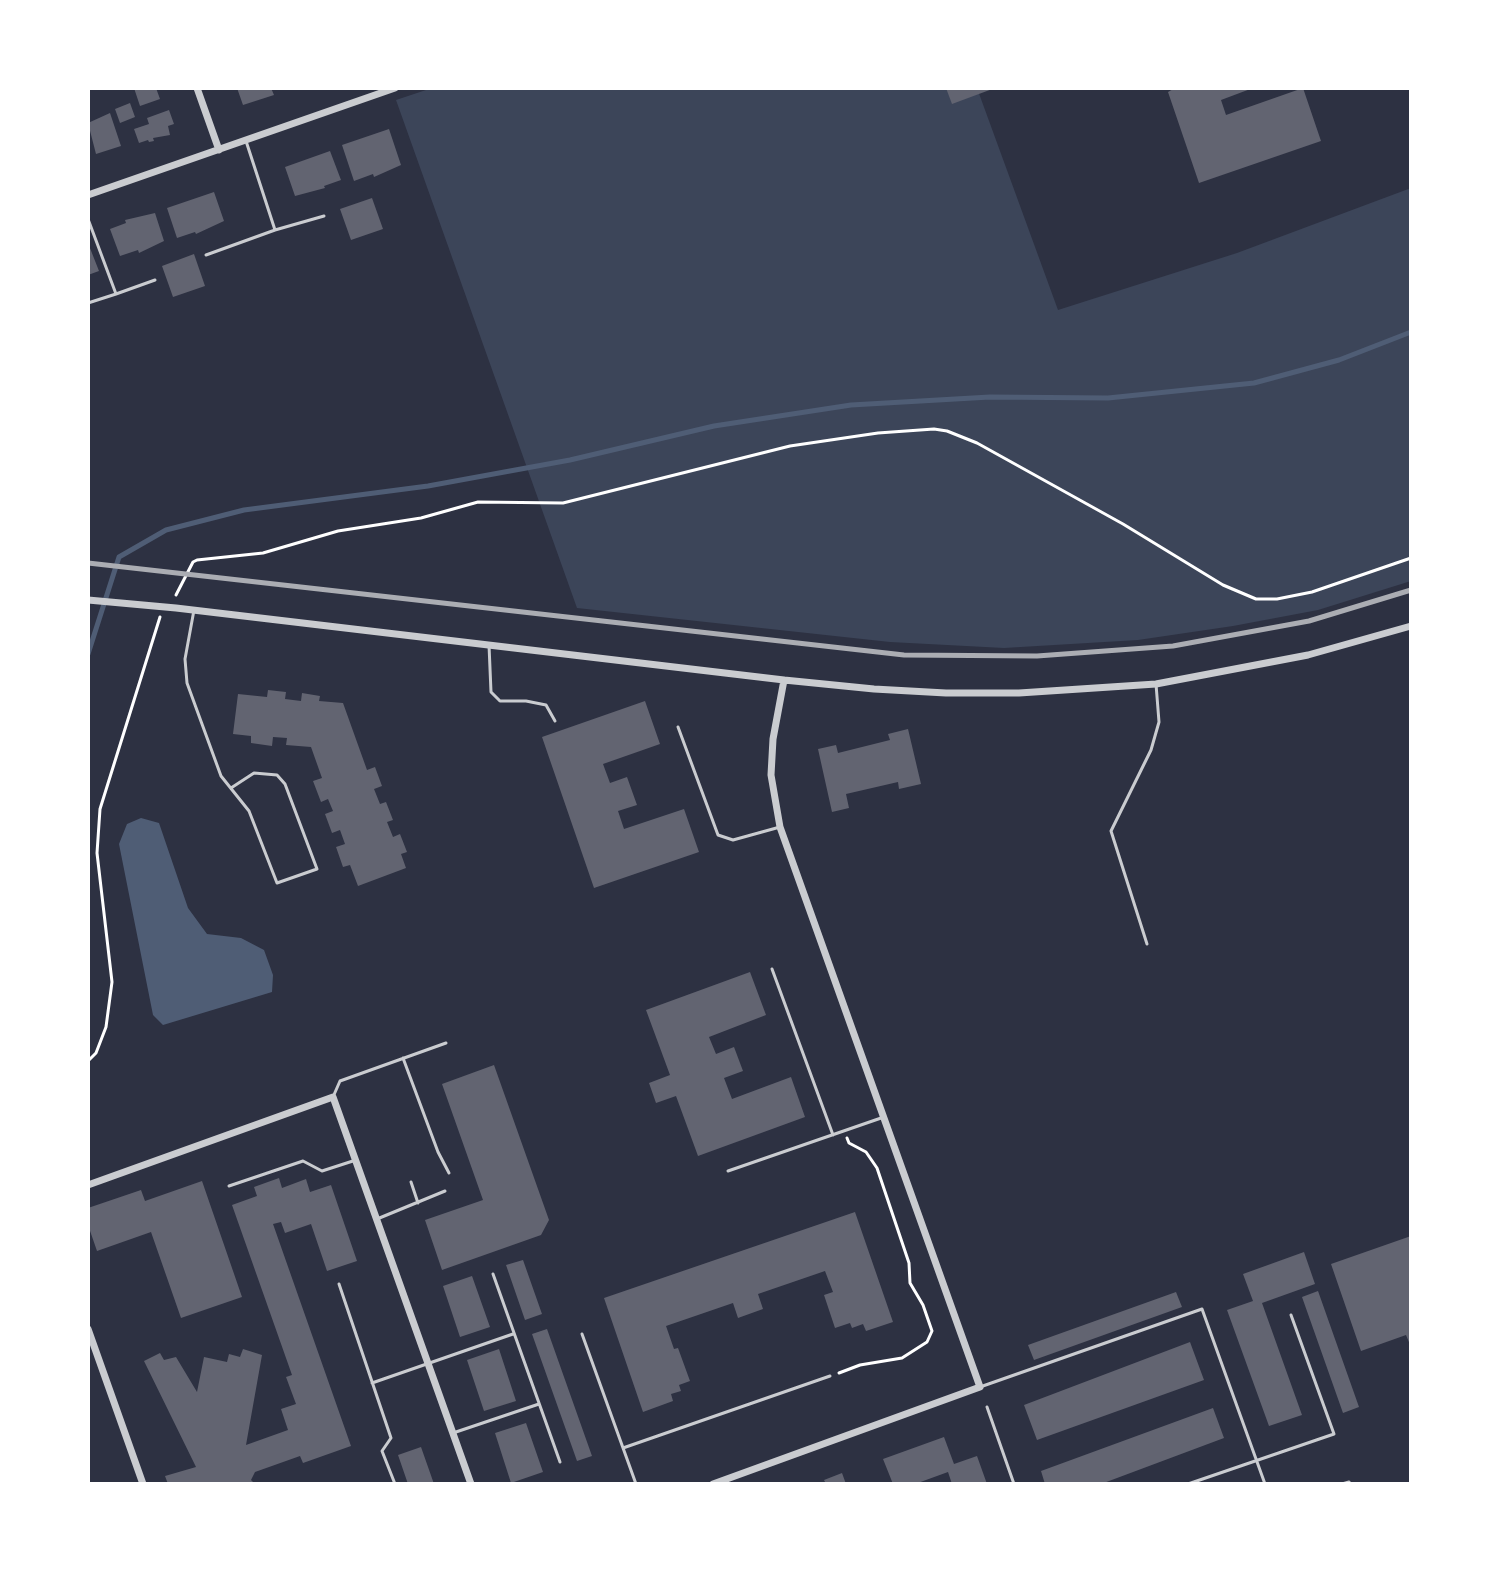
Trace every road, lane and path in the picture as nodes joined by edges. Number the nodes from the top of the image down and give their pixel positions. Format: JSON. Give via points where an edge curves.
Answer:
{"nodes":[{"id":1,"x":197,"y":88,"type":"edge"},
{"id":2,"x":391,"y":89,"type":"edge"},
{"id":3,"x":246,"y":141,"type":"junction"},
{"id":4,"x":219,"y":150,"type":"junction"},
{"id":5,"x":88,"y":195,"type":"edge"},
{"id":6,"x":324,"y":216,"type":"dead end"},
{"id":7,"x":88,"y":219,"type":"edge"},
{"id":8,"x":275,"y":230,"type":"junction"},
{"id":9,"x":206,"y":255,"type":"dead end"},
{"id":10,"x":155,"y":280,"type":"dead end"},
{"id":11,"x":116,"y":294,"type":"junction"},
{"id":12,"x":88,"y":303,"type":"edge"},
{"id":13,"x":1411,"y":558,"type":"edge"},
{"id":14,"x":88,"y":600,"type":"edge"},
{"id":15,"x":166,"y":607,"type":"junction"},
{"id":16,"x":194,"y":610,"type":"junction"},
{"id":17,"x":1411,"y":626,"type":"edge"},
{"id":18,"x":489,"y":645,"type":"junction"},
{"id":19,"x":784,"y":680,"type":"junction"},
{"id":20,"x":1156,"y":684,"type":"junction"},
{"id":21,"x":555,"y":721,"type":"dead end"},
{"id":22,"x":678,"y":727,"type":"dead end"},
{"id":23,"x":231,"y":788,"type":"junction"},
{"id":24,"x":780,"y":827,"type":"junction"},
{"id":25,"x":1147,"y":944,"type":"dead end"},
{"id":26,"x":772,"y":969,"type":"dead end"},
{"id":27,"x":446,"y":1043,"type":"dead end"},
{"id":28,"x":403,"y":1058,"type":"junction"},
{"id":29,"x":88,"y":1061,"type":"edge"},
{"id":30,"x":333,"y":1097,"type":"junction"},
{"id":31,"x":884,"y":1117,"type":"junction"},
{"id":32,"x":843,"y":1131,"type":"junction"},
{"id":33,"x":833,"y":1135,"type":"junction"},
{"id":34,"x":356,"y":1160,"type":"junction"},
{"id":35,"x":728,"y":1171,"type":"dead end"},
{"id":36,"x":449,"y":1173,"type":"dead end"},
{"id":37,"x":411,"y":1182,"type":"dead end"},
{"id":38,"x":88,"y":1185,"type":"edge"},
{"id":39,"x":229,"y":1186,"type":"dead end"},
{"id":40,"x":445,"y":1191,"type":"dead end"},
{"id":41,"x":418,"y":1203,"type":"junction"},
{"id":42,"x":377,"y":1219,"type":"junction"},
{"id":43,"x":493,"y":1274,"type":"dead end"},
{"id":44,"x":339,"y":1284,"type":"dead end"},
{"id":45,"x":1291,"y":1315,"type":"dead end"},
{"id":46,"x":88,"y":1329,"type":"edge"},
{"id":47,"x":514,"y":1334,"type":"junction"},
{"id":48,"x":582,"y":1334,"type":"dead end"},
{"id":49,"x":428,"y":1363,"type":"junction"},
{"id":50,"x":830,"y":1376,"type":"joint"},
{"id":51,"x":372,"y":1383,"type":"junction"},
{"id":52,"x":980,"y":1387,"type":"junction"},
{"id":53,"x":539,"y":1404,"type":"junction"},
{"id":54,"x":987,"y":1407,"type":"dead end"},
{"id":55,"x":453,"y":1433,"type":"junction"},
{"id":56,"x":623,"y":1448,"type":"junction"},
{"id":57,"x":1256,"y":1461,"type":"junction"},
{"id":58,"x":560,"y":1462,"type":"dead end"},
{"id":59,"x":742,"y":1474,"type":"junction"},
{"id":60,"x":143,"y":1484,"type":"edge"},
{"id":61,"x":395,"y":1484,"type":"edge"},
{"id":62,"x":471,"y":1484,"type":"edge"},
{"id":63,"x":636,"y":1484,"type":"edge"},
{"id":64,"x":713,"y":1484,"type":"edge"},
{"id":65,"x":746,"y":1484,"type":"edge"},
{"id":66,"x":1014,"y":1484,"type":"edge"},
{"id":67,"x":1188,"y":1484,"type":"edge"},
{"id":68,"x":1265,"y":1484,"type":"edge"},
{"id":69,"x":1342,"y":1484,"type":"edge"},
{"id":70,"x":1350,"y":1484,"type":"edge"}],
"edges":[{"from":1,"to":4,"type":"street"},
{"from":2,"to":3,"type":"street"},
{"from":3,"to":4,"type":"street"},
{"from":3,"to":8,"type":"lane"},
{"from":4,"to":5,"type":"street"},
{"from":6,"to":8,"type":"lane"},
{"from":7,"to":11,"type":"lane"},
{"from":8,"to":9,"type":"lane"},
{"from":10,"to":11,"type":"lane"},
{"from":11,"to":12,"type":"lane"},
{"from":13,"to":15,"type":"path","via":[[1312,592],[1256,599],[977,443],[934,429],[790,446],[563,503],[478,502],[421,518],[338,531],[263,553],[197,560]]},
{"from":14,"to":15,"type":"street"},
{"from":15,"to":16,"type":"street"},
{"from":15,"to":29,"type":"path","via":[[100,809],[97,853],[112,982],[106,1027]]},
{"from":16,"to":18,"type":"street"},
{"from":16,"to":23,"type":"lane","via":[[185,659],[187,683],[221,776]]},
{"from":17,"to":20,"type":"street","via":[[1308,655]]},
{"from":18,"to":19,"type":"street"},
{"from":18,"to":21,"type":"lane","via":[[491,692],[500,701],[546,705]]},
{"from":19,"to":20,"type":"street","via":[[946,693]]},
{"from":19,"to":24,"type":"street","via":[[771,775]]},
{"from":20,"to":25,"type":"lane","via":[[1159,722],[1151,750],[1111,831]]},
{"from":22,"to":24,"type":"lane","via":[[718,835],[733,840]]},
{"from":23,"to":23,"type":"lane","via":[[249,811],[277,883],[317,869],[277,775],[254,773]]},
{"from":24,"to":31,"type":"street"},
{"from":26,"to":33,"type":"lane"},
{"from":27,"to":28,"type":"lane"},
{"from":28,"to":30,"type":"lane","via":[[340,1081]]},
{"from":28,"to":36,"type":"lane"},
{"from":30,"to":34,"type":"street"},
{"from":30,"to":38,"type":"street"},
{"from":31,"to":32,"type":"lane"},
{"from":31,"to":52,"type":"street"},
{"from":32,"to":33,"type":"lane"},
{"from":32,"to":50,"type":"path","via":[[877,1168],[909,1263],[910,1283],[932,1331],[927,1342],[902,1358]]},
{"from":33,"to":35,"type":"lane"},
{"from":34,"to":39,"type":"lane","via":[[322,1171],[303,1161]]},
{"from":34,"to":42,"type":"street"},
{"from":37,"to":41,"type":"lane"},
{"from":40,"to":41,"type":"lane"},
{"from":41,"to":42,"type":"lane"},
{"from":42,"to":49,"type":"street"},
{"from":43,"to":47,"type":"lane"},
{"from":44,"to":51,"type":"lane"},
{"from":45,"to":57,"type":"lane","via":[[1334,1434]]},
{"from":46,"to":60,"type":"street"},
{"from":47,"to":49,"type":"lane"},
{"from":47,"to":53,"type":"lane"},
{"from":48,"to":56,"type":"lane"},
{"from":49,"to":51,"type":"lane"},
{"from":49,"to":55,"type":"street"},
{"from":50,"to":56,"type":"lane"},
{"from":51,"to":61,"type":"lane","via":[[391,1438],[382,1451]]},
{"from":52,"to":57,"type":"lane","via":[[1202,1309]]},
{"from":52,"to":59,"type":"street"},
{"from":53,"to":55,"type":"lane"},
{"from":53,"to":58,"type":"lane"},
{"from":54,"to":66,"type":"lane"},
{"from":55,"to":62,"type":"street"},
{"from":56,"to":63,"type":"lane"},
{"from":57,"to":67,"type":"lane"},
{"from":57,"to":68,"type":"lane"},
{"from":59,"to":64,"type":"street"},
{"from":59,"to":65,"type":"street"},
{"from":69,"to":70,"type":"lane"}]}
